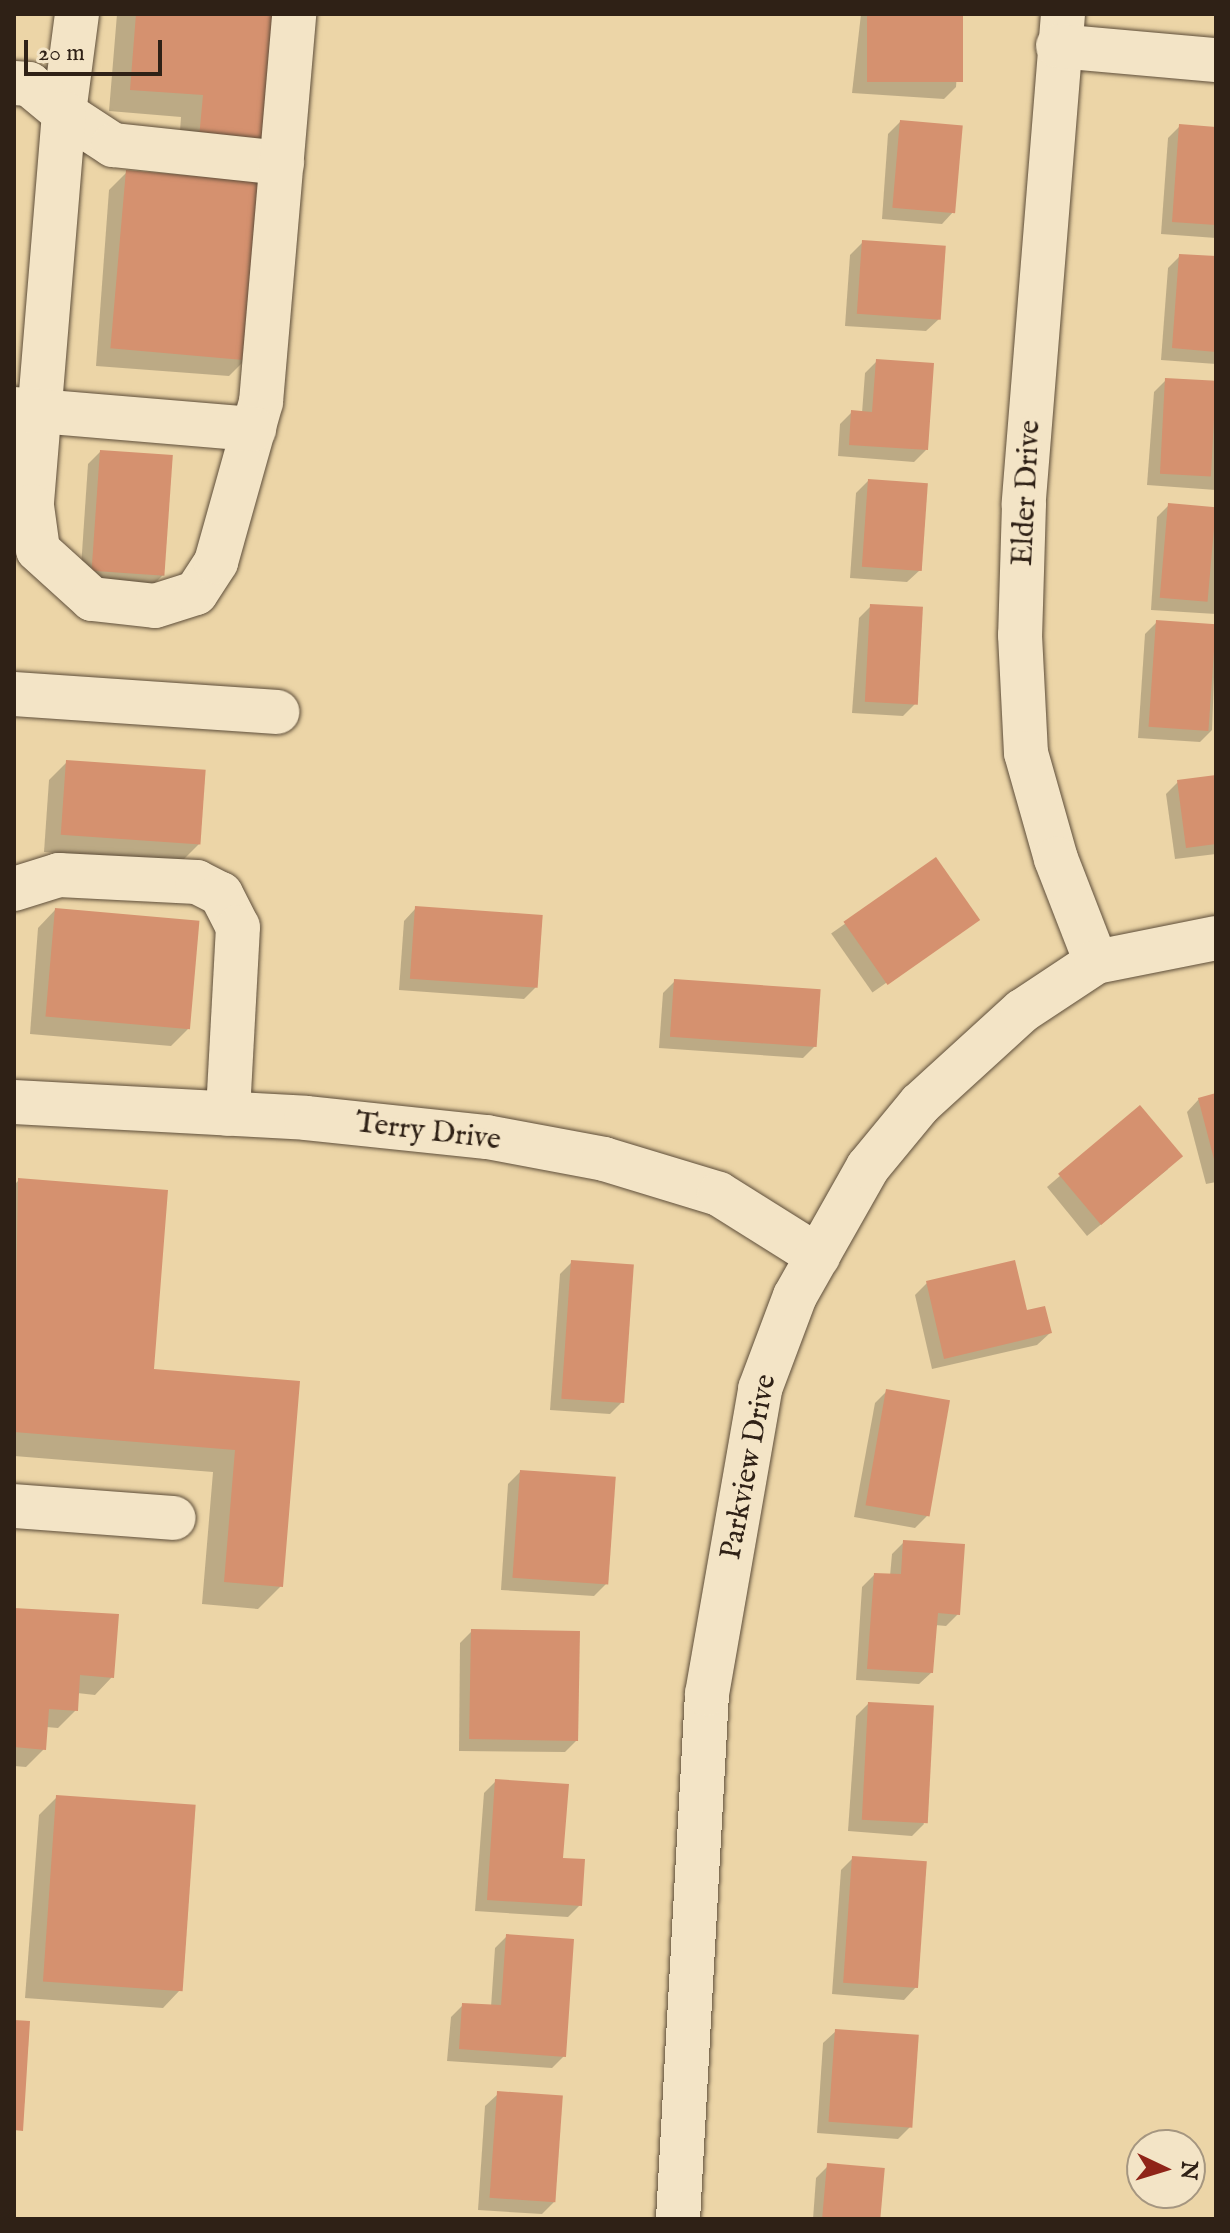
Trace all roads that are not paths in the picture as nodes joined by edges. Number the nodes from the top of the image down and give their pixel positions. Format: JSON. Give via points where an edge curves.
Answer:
{"nodes":[{"id":1,"x":77,"y":14,"type":"edge"},
{"id":2,"x":294,"y":14,"type":"edge"},
{"id":3,"x":1060,"y":30,"type":"edge"},
{"id":4,"x":1216,"y":60,"type":"edge"},
{"id":5,"x":14,"y":83,"type":"edge"},
{"id":6,"x":64,"y":113,"type":"junction"},
{"id":7,"x":282,"y":163,"type":"junction"},
{"id":8,"x":27,"y":410,"type":"edge"},
{"id":9,"x":254,"y":429,"type":"junction"},
{"id":10,"x":14,"y":694,"type":"edge"},
{"id":11,"x":277,"y":712,"type":"dead end"},
{"id":12,"x":14,"y":889,"type":"edge"},
{"id":13,"x":1216,"y":938,"type":"edge"},
{"id":14,"x":1096,"y":962,"type":"junction"},
{"id":15,"x":14,"y":1102,"type":"edge"},
{"id":16,"x":228,"y":1114,"type":"junction"},
{"id":17,"x":818,"y":1256,"type":"junction"},
{"id":18,"x":14,"y":1506,"type":"edge"},
{"id":19,"x":174,"y":1518,"type":"dead end"},
{"id":20,"x":678,"y":2219,"type":"edge"}],
"edges":[{"from":1,"to":6,"type":"street"},
{"from":2,"to":7,"type":"street"},
{"from":3,"to":4,"type":"street"},
{"from":3,"to":14,"type":"street","name":"Elder Drive","via":[[1020,635],[1026,753],[1056,859]]},
{"from":5,"to":6,"type":"street","via":[[29,84]]},
{"from":6,"to":7,"type":"street","via":[[113,145]]},
{"from":6,"to":8,"type":"street"},
{"from":7,"to":9,"type":"street","via":[[261,402]]},
{"from":8,"to":9,"type":"street"},
{"from":8,"to":9,"type":"street","via":[[38,550],[92,599],[155,606],[196,593],[216,562]]},
{"from":10,"to":11,"type":"street"},
{"from":12,"to":16,"type":"street","via":[[59,875],[197,882],[221,894],[238,927]]},
{"from":13,"to":14,"type":"street","name":"Parkview Drive"},
{"from":14,"to":17,"type":"street","name":"Parkview Drive","via":[[1022,1011],[920,1104],[868,1167]]},
{"from":15,"to":16,"type":"street","name":"Terry Drive"},
{"from":16,"to":17,"type":"street","name":"Terry Drive","via":[[487,1137],[604,1159],[719,1194]]},
{"from":17,"to":20,"type":"street","name":"Parkview Drive","via":[[795,1296],[760,1389],[707,1694]]},
{"from":18,"to":19,"type":"street"}]}
